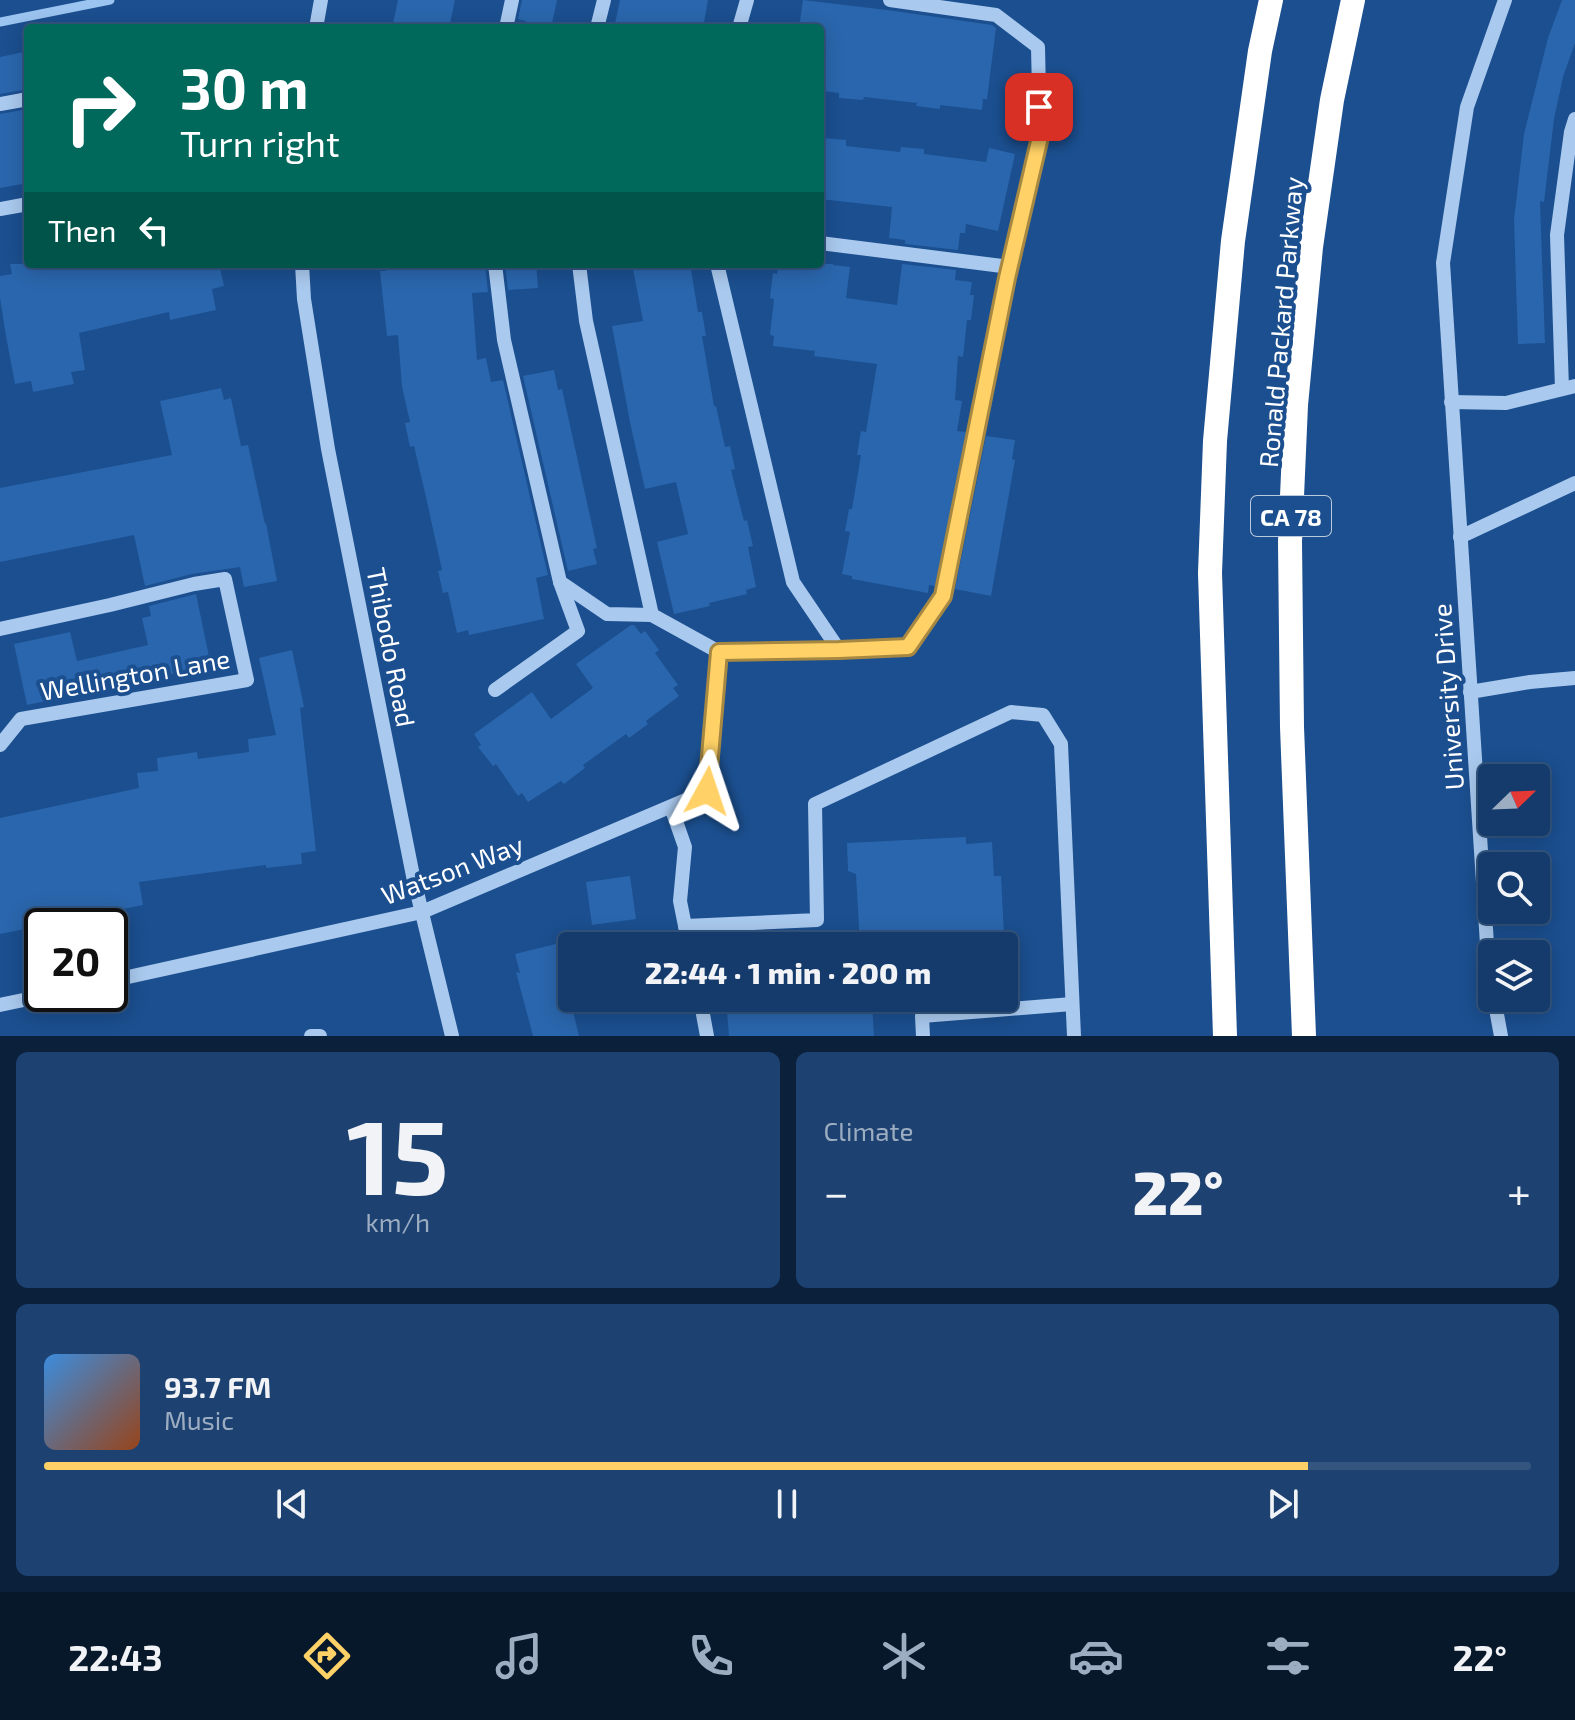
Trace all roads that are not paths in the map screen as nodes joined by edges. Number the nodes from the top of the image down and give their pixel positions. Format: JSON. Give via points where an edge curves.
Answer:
{"nodes":[{"id":1,"x":321,"y":0,"type":"edge"},
{"id":2,"x":512,"y":0,"type":"edge"},
{"id":3,"x":604,"y":0,"type":"edge"},
{"id":4,"x":747,"y":0,"type":"edge"},
{"id":5,"x":890,"y":0,"type":"edge"},
{"id":6,"x":1271,"y":0,"type":"edge"},
{"id":7,"x":1353,"y":0,"type":"edge"},
{"id":8,"x":1505,"y":0,"type":"edge"},
{"id":9,"x":317,"y":24,"type":"edge"},
{"id":10,"x":507,"y":24,"type":"edge"},
{"id":11,"x":598,"y":24,"type":"edge"},
{"id":12,"x":740,"y":24,"type":"edge"},
{"id":13,"x":24,"y":100,"type":"edge"},
{"id":14,"x":0,"y":104,"type":"edge"},
{"id":15,"x":1575,"y":119,"type":"edge"},
{"id":16,"x":24,"y":205,"type":"edge"},
{"id":17,"x":0,"y":209,"type":"edge"},
{"id":18,"x":824,"y":244,"type":"edge"},
{"id":19,"x":1010,"y":267,"type":"junction"},
{"id":20,"x":302,"y":268,"type":"edge"},
{"id":21,"x":495,"y":268,"type":"edge"},
{"id":22,"x":579,"y":268,"type":"edge"},
{"id":23,"x":718,"y":268,"type":"edge"},
{"id":24,"x":1569,"y":387,"type":"edge"},
{"id":25,"x":1451,"y":402,"type":"junction"},
{"id":26,"x":1575,"y":483,"type":"edge"},
{"id":27,"x":1460,"y":537,"type":"junction"},
{"id":28,"x":560,"y":582,"type":"junction"},
{"id":29,"x":652,"y":615,"type":"junction"},
{"id":30,"x":0,"y":629,"type":"edge"},
{"id":31,"x":839,"y":650,"type":"junction"},
{"id":32,"x":719,"y":652,"type":"junction"},
{"id":33,"x":1575,"y":678,"type":"edge"},
{"id":34,"x":495,"y":690,"type":"dead end"},
{"id":35,"x":1470,"y":692,"type":"junction"},
{"id":36,"x":0,"y":745,"type":"edge"},
{"id":37,"x":671,"y":807,"type":"junction"},
{"id":38,"x":422,"y":912,"type":"junction"},
{"id":39,"x":685,"y":926,"type":"junction"},
{"id":40,"x":686,"y":932,"type":"edge"},
{"id":41,"x":1487,"y":940,"type":"edge"},
{"id":42,"x":128,"y":977,"type":"edge"},
{"id":43,"x":24,"y":1000,"type":"edge"},
{"id":44,"x":1072,"y":1004,"type":"junction"},
{"id":45,"x":0,"y":1005,"type":"edge"},
{"id":46,"x":703,"y":1012,"type":"edge"},
{"id":47,"x":1497,"y":1012,"type":"edge"},
{"id":48,"x":311,"y":1036,"type":"edge"},
{"id":49,"x":320,"y":1036,"type":"edge"},
{"id":50,"x":452,"y":1036,"type":"edge"},
{"id":51,"x":707,"y":1036,"type":"edge"},
{"id":52,"x":923,"y":1036,"type":"edge"},
{"id":53,"x":1074,"y":1036,"type":"edge"},
{"id":54,"x":1225,"y":1036,"type":"edge"},
{"id":55,"x":1304,"y":1036,"type":"edge"},
{"id":56,"x":1501,"y":1036,"type":"edge"}],
"edges":[{"from":1,"to":9,"type":"street"},
{"from":2,"to":10,"type":"street"},
{"from":3,"to":11,"type":"street"},
{"from":4,"to":12,"type":"street"},
{"from":5,"to":19,"type":"street","via":[[996,15],[1038,47],[1040,137]]},
{"from":6,"to":54,"type":"highway","name":"Ronald Packard Parkway","number":"CA 78","via":[[1233,241],[1215,441],[1210,573]]},
{"from":7,"to":55,"type":"highway","name":"Ronald Packard Parkway","number":"CA 78","via":[[1315,217],[1296,405],[1290,542],[1292,727]]},
{"from":8,"to":25,"type":"street","name":"University Drive","via":[[1467,107],[1443,263]]},
{"from":13,"to":14,"type":"street"},
{"from":15,"to":24,"type":"street","via":[[1557,235]]},
{"from":16,"to":17,"type":"street"},
{"from":18,"to":19,"type":"street"},
{"from":19,"to":31,"type":"street","via":[[943,596],[908,647]]},
{"from":20,"to":38,"type":"street","name":"Thibodo Road","via":[[328,449]]},
{"from":21,"to":28,"type":"street","via":[[504,340]]},
{"from":22,"to":29,"type":"street","via":[[586,321]]},
{"from":23,"to":31,"type":"street","via":[[793,582]]},
{"from":24,"to":25,"type":"street","via":[[1506,403]]},
{"from":25,"to":27,"type":"street","name":"University Drive"},
{"from":26,"to":27,"type":"street"},
{"from":27,"to":35,"type":"street","name":"University Drive"},
{"from":28,"to":29,"type":"street","via":[[607,614]]},
{"from":28,"to":34,"type":"street","via":[[578,631]]},
{"from":29,"to":32,"type":"street"},
{"from":30,"to":36,"type":"street","name":"Wellington Lane","via":[[225,579],[247,680],[21,719]]},
{"from":31,"to":32,"type":"street"},
{"from":32,"to":37,"type":"street","name":"Watson Way","via":[[707,791]]},
{"from":33,"to":35,"type":"street"},
{"from":35,"to":41,"type":"street","name":"University Drive"},
{"from":37,"to":38,"type":"street","name":"Watson Way"},
{"from":37,"to":39,"type":"street","via":[[685,847],[680,901]]},
{"from":38,"to":42,"type":"street","name":"Watson Way"},
{"from":38,"to":50,"type":"street","name":"Thibodo Road"},
{"from":39,"to":40,"type":"street"},
{"from":39,"to":44,"type":"street","via":[[817,920],[815,804],[1011,712],[1043,715],[1061,744]]},
{"from":43,"to":45,"type":"street"},
{"from":44,"to":52,"type":"street","via":[[922,1016]]},
{"from":44,"to":53,"type":"street"},
{"from":46,"to":51,"type":"street"},
{"from":47,"to":56,"type":"street"},
{"from":48,"to":49,"type":"street"}]}
